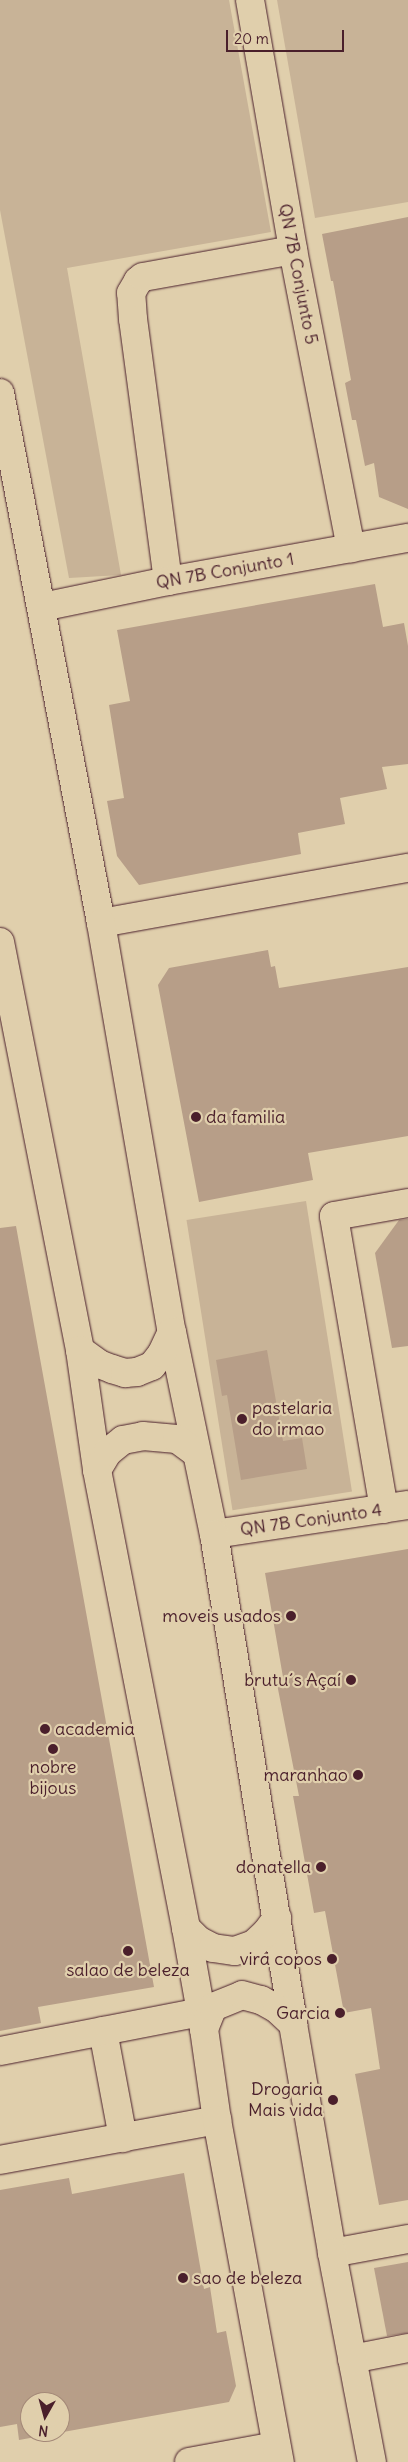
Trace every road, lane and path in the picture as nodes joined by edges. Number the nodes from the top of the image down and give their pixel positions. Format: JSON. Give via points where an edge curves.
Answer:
{"nodes":[{"id":1,"x":250,"y":0,"type":"edge"},
{"id":2,"x":293,"y":250,"type":"junction"},
{"id":3,"x":0,"y":393,"type":"edge"},
{"id":4,"x":408,"y":538,"type":"edge"},
{"id":5,"x":351,"y":548,"type":"junction"},
{"id":6,"x":168,"y":581,"type":"junction"},
{"id":7,"x":42,"y":606,"type":"junction"},
{"id":8,"x":408,"y":868,"type":"edge"},
{"id":9,"x":101,"y":923,"type":"junction"},
{"id":10,"x":0,"y":942,"type":"edge"},
{"id":11,"x":408,"y":1203,"type":"edge"},
{"id":12,"x":172,"y":1332,"type":"junction"},
{"id":13,"x":80,"y":1350,"type":"junction"},
{"id":14,"x":196,"y":1453,"type":"junction"},
{"id":15,"x":97,"y":1470,"type":"junction"},
{"id":16,"x":396,"y":1507,"type":"edge"},
{"id":17,"x":214,"y":1534,"type":"junction"},
{"id":18,"x":277,"y":1918,"type":"junction"},
{"id":19,"x":186,"y":1928,"type":"junction"},
{"id":20,"x":202,"y":2020,"type":"junction"},
{"id":21,"x":293,"y":2024,"type":"junction"},
{"id":22,"x":102,"y":2032,"type":"junction"},
{"id":23,"x":0,"y":2051,"type":"edge"},
{"id":24,"x":217,"y":2120,"type":"junction"},
{"id":25,"x":122,"y":2138,"type":"junction"},
{"id":26,"x":0,"y":2160,"type":"edge"},
{"id":27,"x":408,"y":2239,"type":"edge"},
{"id":28,"x":332,"y":2253,"type":"junction"},
{"id":29,"x":408,"y":2348,"type":"edge"},
{"id":30,"x":352,"y":2359,"type":"junction"},
{"id":31,"x":278,"y":2454,"type":"edge"},
{"id":32,"x":189,"y":2462,"type":"edge"},
{"id":33,"x":372,"y":2462,"type":"edge"}],
"edges":[{"from":1,"to":2,"type":"main road","name":"QN 7B Conjunto 5"},
{"from":2,"to":5,"type":"main road","name":"QN 7B Conjunto 5"},
{"from":2,"to":6,"type":"main road","via":[[143,277],[131,293]]},
{"from":3,"to":7,"type":"main road"},
{"from":4,"to":5,"type":"main road","name":"QN 7B Conjunto 1"},
{"from":5,"to":6,"type":"main road","name":"QN 7B Conjunto 1"},
{"from":6,"to":7,"type":"main road","name":"QN 7B Conjunto 1"},
{"from":7,"to":9,"type":"main road"},
{"from":8,"to":9,"type":"main road"},
{"from":9,"to":12,"type":"main road"},
{"from":10,"to":13,"type":"main road"},
{"from":11,"to":16,"type":"main road","via":[[334,1216]]},
{"from":12,"to":13,"type":"main road","via":[[152,1366],[137,1372],[112,1370]]},
{"from":12,"to":14,"type":"main road"},
{"from":13,"to":15,"type":"main road"},
{"from":14,"to":15,"type":"main road","via":[[177,1439],[143,1436],[122,1440],[108,1452]]},
{"from":14,"to":17,"type":"main road"},
{"from":15,"to":19,"type":"main road"},
{"from":16,"to":17,"type":"main road","name":"QN 7B Conjunto 4"},
{"from":17,"to":18,"type":"main road"},
{"from":18,"to":19,"type":"main road","via":[[254,1944],[235,1951],[213,1948]]},
{"from":18,"to":21,"type":"main road"},
{"from":19,"to":20,"type":"main road"},
{"from":20,"to":21,"type":"main road","via":[[214,2007],[242,1996],[261,2000]]},
{"from":20,"to":22,"type":"main road"},
{"from":20,"to":24,"type":"main road"},
{"from":21,"to":28,"type":"main road"},
{"from":22,"to":23,"type":"main road"},
{"from":22,"to":25,"type":"main road"},
{"from":24,"to":25,"type":"main road"},
{"from":24,"to":31,"type":"main road"},
{"from":25,"to":26,"type":"main road"},
{"from":27,"to":28,"type":"main road"},
{"from":28,"to":30,"type":"main road"},
{"from":29,"to":30,"type":"main road"},
{"from":30,"to":33,"type":"main road"},
{"from":31,"to":32,"type":"main road"}]}
